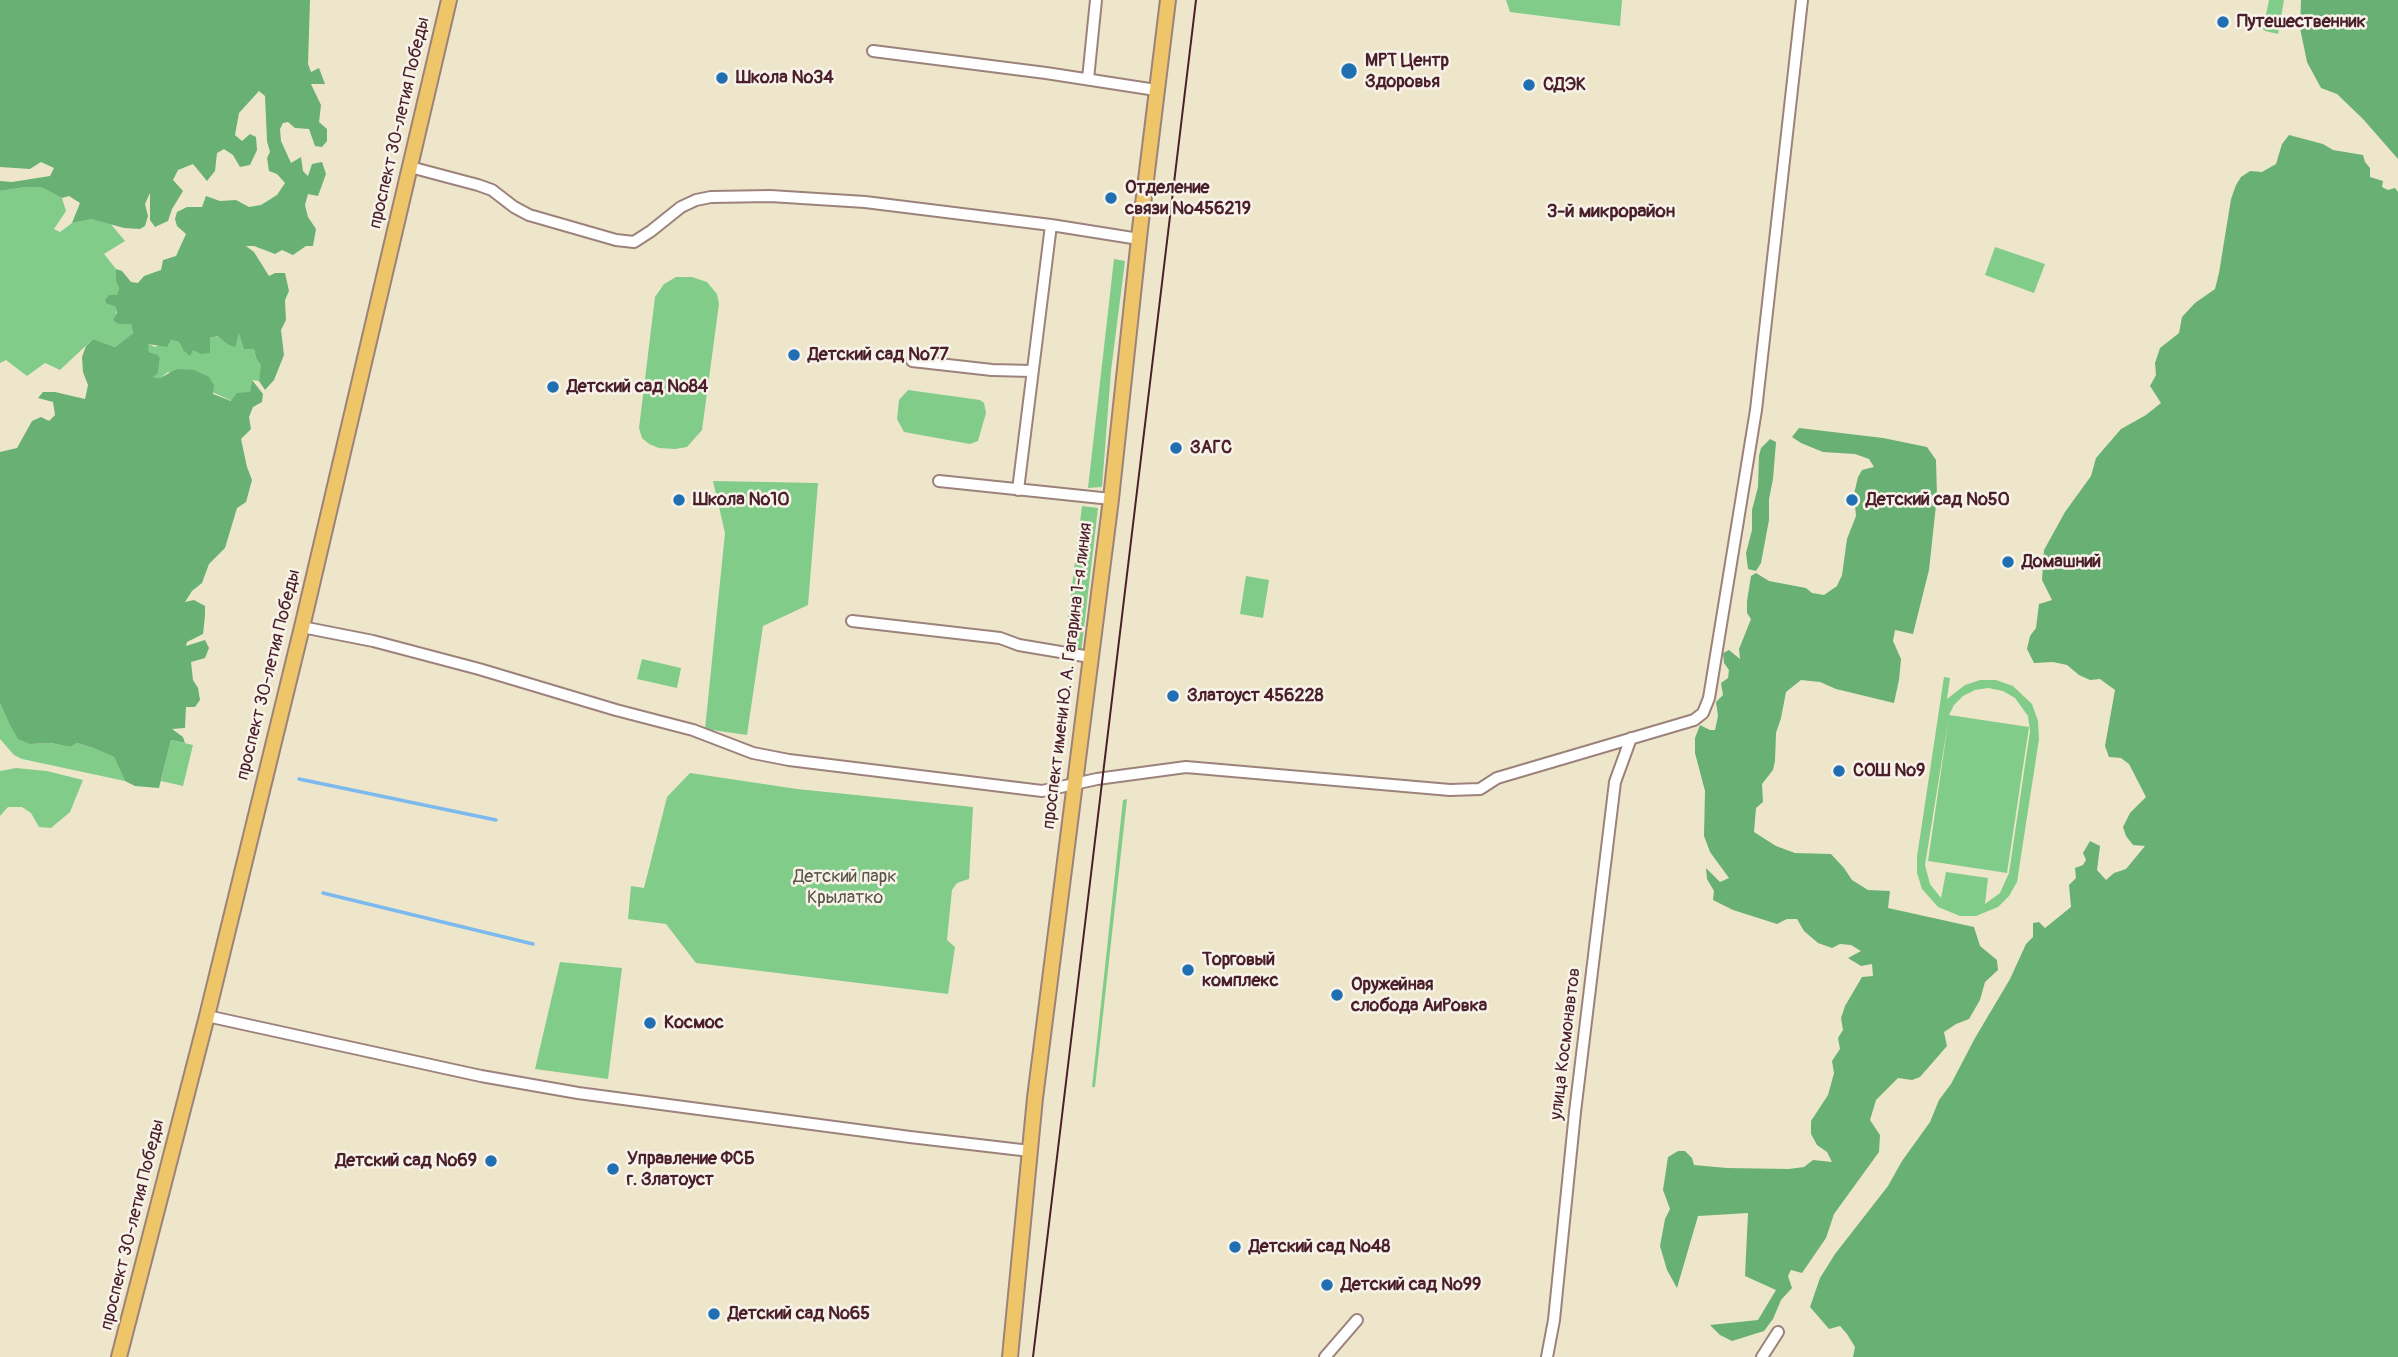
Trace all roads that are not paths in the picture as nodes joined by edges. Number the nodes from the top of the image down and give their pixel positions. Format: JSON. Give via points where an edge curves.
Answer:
{"nodes":[{"id":1,"x":449,"y":0,"type":"edge"},
{"id":2,"x":1096,"y":0,"type":"edge"},
{"id":3,"x":1168,"y":0,"type":"edge"},
{"id":4,"x":1802,"y":0,"type":"edge"},
{"id":5,"x":873,"y":51,"type":"dead end"},
{"id":6,"x":1088,"y":79,"type":"junction"},
{"id":7,"x":1156,"y":90,"type":"junction"},
{"id":8,"x":410,"y":167,"type":"junction"},
{"id":9,"x":1051,"y":225,"type":"junction"},
{"id":10,"x":1139,"y":239,"type":"junction"},
{"id":11,"x":912,"y":361,"type":"dead end"},
{"id":12,"x":1032,"y":371,"type":"junction"},
{"id":13,"x":939,"y":481,"type":"dead end"},
{"id":14,"x":1018,"y":491,"type":"junction"},
{"id":15,"x":1111,"y":499,"type":"junction"},
{"id":16,"x":852,"y":621,"type":"dead end"},
{"id":17,"x":302,"y":627,"type":"junction"},
{"id":18,"x":1090,"y":657,"type":"junction"},
{"id":19,"x":1631,"y":738,"type":"junction"},
{"id":20,"x":1074,"y":785,"type":"junction"},
{"id":21,"x":207,"y":1016,"type":"junction"},
{"id":22,"x":1030,"y":1150,"type":"junction"},
{"id":23,"x":1357,"y":1320,"type":"dead end"},
{"id":24,"x":1778,"y":1332,"type":"dead end"},
{"id":25,"x":119,"y":1357,"type":"edge"},
{"id":26,"x":1010,"y":1357,"type":"edge"},
{"id":27,"x":1325,"y":1357,"type":"edge"},
{"id":28,"x":1547,"y":1357,"type":"edge"},
{"id":29,"x":1762,"y":1357,"type":"edge"}],
"edges":[{"from":1,"to":8,"type":"main road","name":"проспект 30-летия Победы"},
{"from":2,"to":6,"type":"street"},
{"from":3,"to":7,"type":"main road","name":"проспект имени Ю. А. Гагарина 1-я линия"},
{"from":4,"to":19,"type":"street","via":[[1756,410],[1709,698],[1694,720]]},
{"from":5,"to":6,"type":"street"},
{"from":6,"to":7,"type":"street"},
{"from":7,"to":10,"type":"main road","name":"проспект имени Ю. А. Гагарина 1-я линия"},
{"from":8,"to":9,"type":"street","via":[[492,190],[529,215],[634,242],[681,207],[711,197],[865,202]]},
{"from":8,"to":17,"type":"main road","name":"проспект 30-летия Победы"},
{"from":9,"to":10,"type":"street"},
{"from":9,"to":12,"type":"street"},
{"from":10,"to":15,"type":"main road","name":"проспект имени Ю. А. Гагарина 1-я линия"},
{"from":11,"to":12,"type":"street"},
{"from":12,"to":14,"type":"street"},
{"from":13,"to":14,"type":"street"},
{"from":14,"to":15,"type":"street"},
{"from":15,"to":18,"type":"main road","name":"проспект имени Ю. А. Гагарина 1-я линия"},
{"from":16,"to":18,"type":"street","via":[[1000,638]]},
{"from":17,"to":20,"type":"street","via":[[479,669],[693,730],[753,753],[1042,791]]},
{"from":17,"to":21,"type":"main road","name":"проспект 30-летия Победы"},
{"from":18,"to":20,"type":"main road","name":"проспект имени Ю. А. Гагарина 1-я линия"},
{"from":19,"to":20,"type":"street","via":[[1497,778],[1480,789],[1191,767]]},
{"from":19,"to":28,"type":"street","name":"улица Космонавтов","via":[[1615,782]]},
{"from":20,"to":22,"type":"main road","name":"проспект имени Ю. А. Гагарина 1-я линия"},
{"from":21,"to":22,"type":"street","via":[[578,1093]]},
{"from":21,"to":25,"type":"main road","name":"проспект 30-летия Победы"},
{"from":22,"to":26,"type":"main road","name":"проспект имени Ю. А. Гагарина 1-я линия"},
{"from":23,"to":27,"type":"street"},
{"from":24,"to":29,"type":"street"}]}
